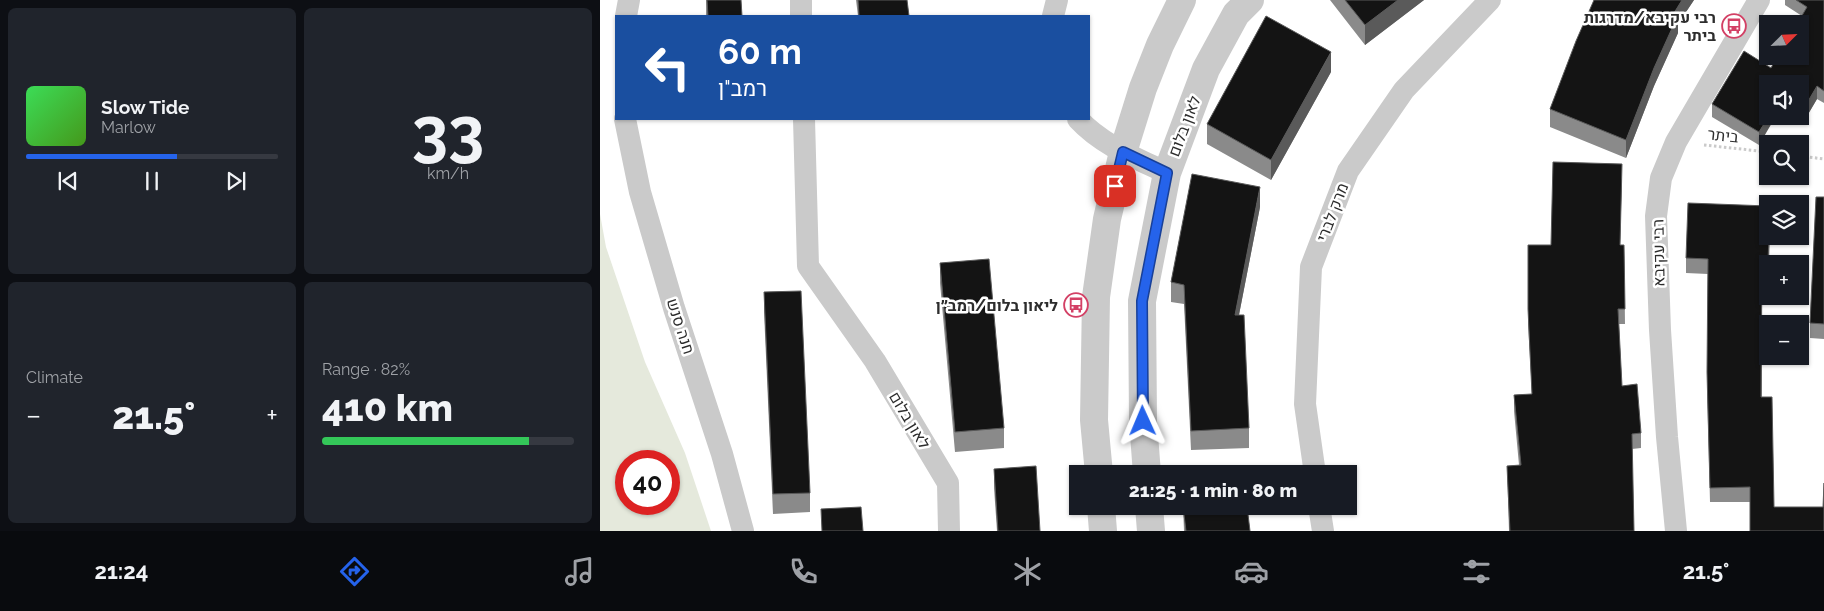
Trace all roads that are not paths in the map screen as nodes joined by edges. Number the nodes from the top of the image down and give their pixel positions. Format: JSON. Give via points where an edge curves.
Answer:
{"nodes":[{"id":1,"x":629,"y":0,"type":"edge"},
{"id":2,"x":801,"y":0,"type":"edge"},
{"id":3,"x":1057,"y":0,"type":"edge"},
{"id":4,"x":1182,"y":0,"type":"edge"},
{"id":5,"x":1250,"y":0,"type":"edge"},
{"id":6,"x":1490,"y":0,"type":"edge"},
{"id":7,"x":1759,"y":0,"type":"edge"},
{"id":8,"x":626,"y":15,"type":"edge"},
{"id":9,"x":801,"y":15,"type":"edge"},
{"id":10,"x":1053,"y":15,"type":"edge"},
{"id":11,"x":625,"y":120,"type":"edge"},
{"id":12,"x":804,"y":120,"type":"edge"},
{"id":13,"x":1079,"y":120,"type":"edge"},
{"id":14,"x":1123,"y":152,"type":"junction"},
{"id":15,"x":1167,"y":173,"type":"junction"},
{"id":16,"x":1098,"y":465,"type":"edge"},
{"id":17,"x":1146,"y":465,"type":"edge"},
{"id":18,"x":1314,"y":465,"type":"edge"},
{"id":19,"x":1102,"y":515,"type":"edge"},
{"id":20,"x":1150,"y":515,"type":"edge"},
{"id":21,"x":1320,"y":515,"type":"edge"},
{"id":22,"x":743,"y":531,"type":"edge"},
{"id":23,"x":949,"y":531,"type":"edge"},
{"id":24,"x":1104,"y":531,"type":"edge"},
{"id":25,"x":1151,"y":531,"type":"edge"},
{"id":26,"x":1323,"y":531,"type":"edge"},
{"id":27,"x":1676,"y":531,"type":"edge"}],
"edges":[{"from":1,"to":8,"type":"street"},
{"from":2,"to":9,"type":"street"},
{"from":3,"to":10,"type":"street"},
{"from":4,"to":14,"type":"street","via":[[1149,71]]},
{"from":5,"to":15,"type":"street","name":"לאון בלום","via":[[1236,14],[1206,69]]},
{"from":6,"to":18,"type":"street","name":"מרק לברי","via":[[1404,90],[1348,171],[1311,267],[1305,404]]},
{"from":7,"to":27,"type":"street","name":"רבי עקיבא","via":[[1676,142],[1662,178],[1656,216],[1660,330]]},
{"from":11,"to":22,"type":"street","name":"חנה סנש","via":[[640,192]]},
{"from":12,"to":23,"type":"street","name":"לאון בלום","via":[[808,266],[875,361],[948,483]]},
{"from":13,"to":14,"type":"street"},
{"from":14,"to":15,"type":"street"},
{"from":14,"to":16,"type":"street","via":[[1107,219],[1096,297],[1094,420]]},
{"from":15,"to":17,"type":"street","name":"לאון בלום","via":[[1142,301]]},
{"from":19,"to":24,"type":"street"},
{"from":20,"to":25,"type":"street"},
{"from":21,"to":26,"type":"street"}]}
